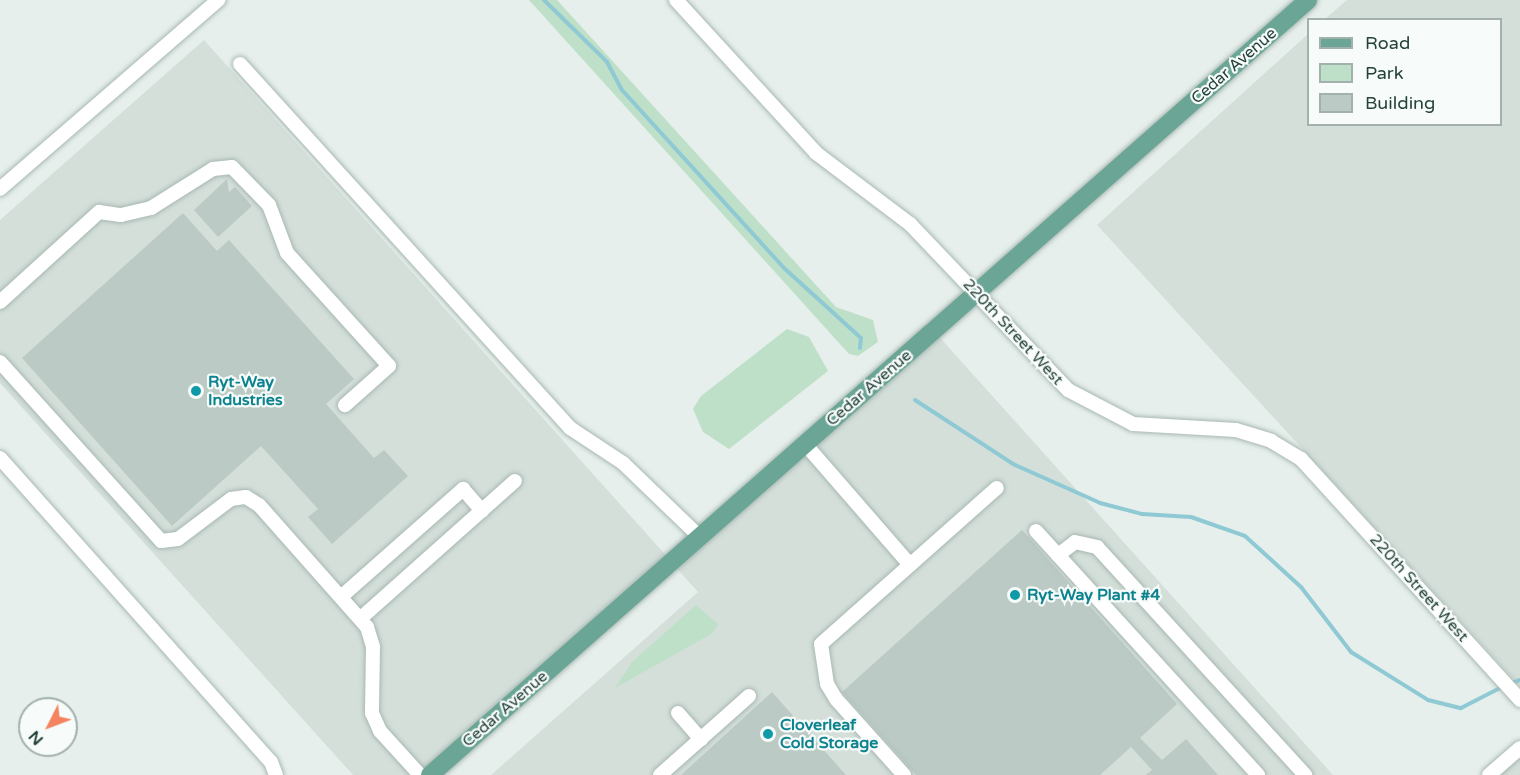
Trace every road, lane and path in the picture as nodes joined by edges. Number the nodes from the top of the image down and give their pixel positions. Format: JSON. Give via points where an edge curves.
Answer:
{"nodes":[{"id":1,"x":218,"y":0,"type":"edge"},
{"id":2,"x":676,"y":0,"type":"edge"},
{"id":3,"x":1308,"y":0,"type":"edge"},
{"id":4,"x":240,"y":64,"type":"dead end"},
{"id":5,"x":0,"y":189,"type":"edge"},
{"id":6,"x":976,"y":293,"type":"junction"},
{"id":7,"x":0,"y":302,"type":"edge"},
{"id":8,"x":0,"y":362,"type":"edge"},
{"id":9,"x":345,"y":405,"type":"dead end"},
{"id":10,"x":805,"y":444,"type":"junction"},
{"id":11,"x":0,"y":458,"type":"edge"},
{"id":12,"x":515,"y":481,"type":"dead end"},
{"id":13,"x":998,"y":488,"type":"dead end"},
{"id":14,"x":482,"y":511,"type":"junction"},
{"id":15,"x":1036,"y":531,"type":"dead end"},
{"id":16,"x":700,"y":537,"type":"junction"},
{"id":17,"x":1058,"y":555,"type":"junction"},
{"id":18,"x":910,"y":565,"type":"junction"},
{"id":19,"x":342,"y":596,"type":"junction"},
{"id":20,"x":361,"y":618,"type":"junction"},
{"id":21,"x":749,"y":696,"type":"dead end"},
{"id":22,"x":1520,"y":700,"type":"edge"},
{"id":23,"x":678,"y":713,"type":"dead end"},
{"id":24,"x":701,"y":739,"type":"junction"},
{"id":25,"x":1520,"y":748,"type":"edge"},
{"id":26,"x":276,"y":775,"type":"edge"},
{"id":27,"x":420,"y":775,"type":"edge"},
{"id":28,"x":430,"y":775,"type":"edge"},
{"id":29,"x":660,"y":775,"type":"edge"},
{"id":30,"x":904,"y":775,"type":"edge"},
{"id":31,"x":1258,"y":775,"type":"edge"},
{"id":32,"x":1305,"y":775,"type":"edge"},
{"id":33,"x":1489,"y":775,"type":"edge"}],
"edges":[{"from":1,"to":5,"type":"street"},
{"from":2,"to":6,"type":"street","name":"220th Street West","via":[[816,153],[910,224]]},
{"from":3,"to":6,"type":"main road","name":"Cedar Avenue"},
{"from":4,"to":16,"type":"street","via":[[570,428],[624,463]]},
{"from":6,"to":10,"type":"main road","name":"Cedar Avenue"},
{"from":6,"to":22,"type":"street","name":"220th Street West","via":[[1045,370],[1101,411],[1133,424],[1256,435],[1301,459]]},
{"from":7,"to":9,"type":"street","via":[[99,212],[121,215],[151,208],[213,169],[232,167],[269,205],[287,253],[389,366]]},
{"from":8,"to":19,"type":"street","via":[[162,541],[173,543],[215,508],[246,497]]},
{"from":10,"to":16,"type":"main road","name":"Cedar Avenue"},
{"from":10,"to":18,"type":"street"},
{"from":11,"to":26,"type":"street","via":[[271,762]]},
{"from":12,"to":14,"type":"street"},
{"from":13,"to":18,"type":"street"},
{"from":14,"to":19,"type":"street","via":[[463,489]]},
{"from":14,"to":20,"type":"street"},
{"from":15,"to":17,"type":"street"},
{"from":16,"to":28,"type":"main road","name":"Cedar Avenue"},
{"from":17,"to":31,"type":"street"},
{"from":17,"to":32,"type":"street","via":[[1075,542],[1097,547]]},
{"from":18,"to":30,"type":"street","via":[[821,644],[827,684],[836,699]]},
{"from":19,"to":20,"type":"street"},
{"from":20,"to":27,"type":"street","via":[[373,647],[372,713],[380,731]]},
{"from":21,"to":24,"type":"street"},
{"from":23,"to":24,"type":"street"},
{"from":24,"to":29,"type":"street"},
{"from":25,"to":33,"type":"street"}]}
